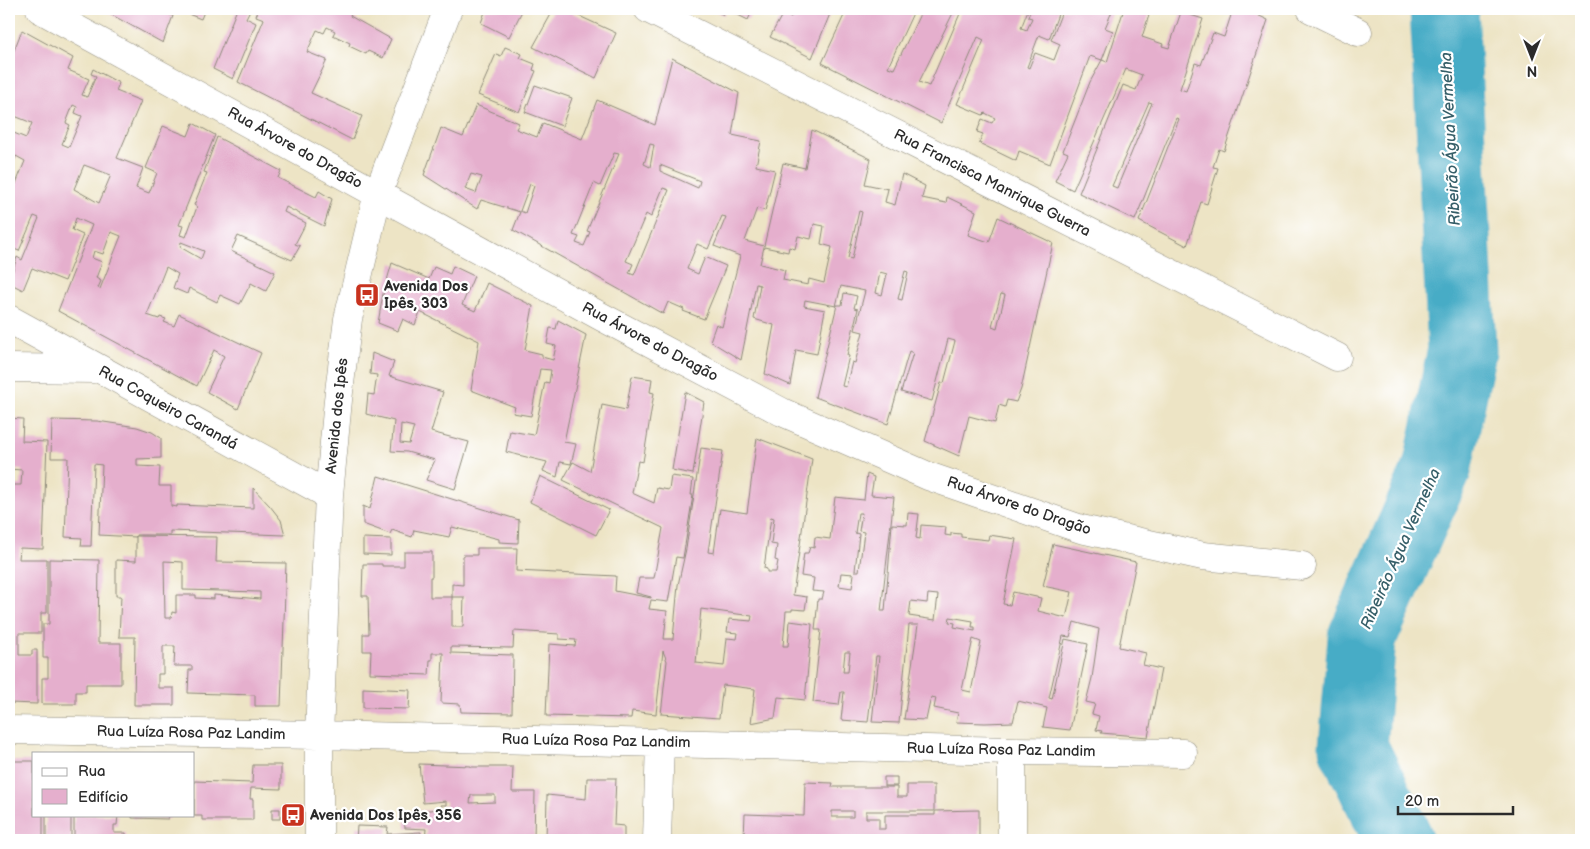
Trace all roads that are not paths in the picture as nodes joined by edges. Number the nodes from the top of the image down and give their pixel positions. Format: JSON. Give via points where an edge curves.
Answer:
{"nodes":[{"id":1,"x":40,"y":9,"type":"edge"},
{"id":2,"x":448,"y":9,"type":"edge"},
{"id":3,"x":648,"y":9,"type":"edge"},
{"id":4,"x":1311,"y":9,"type":"edge"},
{"id":5,"x":1358,"y":32,"type":"dead end"},
{"id":6,"x":378,"y":193,"type":"junction"},
{"id":7,"x":9,"y":319,"type":"edge"},
{"id":8,"x":1337,"y":357,"type":"dead end"},
{"id":9,"x":9,"y":368,"type":"edge"},
{"id":10,"x":98,"y":369,"type":"junction"},
{"id":11,"x":329,"y":495,"type":"junction"},
{"id":12,"x":1302,"y":566,"type":"dead end"},
{"id":13,"x":9,"y":730,"type":"edge"},
{"id":14,"x":320,"y":735,"type":"junction"},
{"id":15,"x":660,"y":742,"type":"junction"},
{"id":16,"x":1012,"y":752,"type":"junction"},
{"id":17,"x":1183,"y":753,"type":"dead end"},
{"id":18,"x":319,"y":840,"type":"edge"},
{"id":19,"x":657,"y":840,"type":"edge"},
{"id":20,"x":1012,"y":840,"type":"edge"}],
"edges":[{"from":1,"to":6,"type":"street","name":"Rua Árvore do Dragão"},
{"from":2,"to":6,"type":"street","name":"Avenida dos Ipês"},
{"from":3,"to":8,"type":"street","name":"Rua Francisca Manrique Guerra"},
{"from":4,"to":5,"type":"street"},
{"from":6,"to":11,"type":"street","name":"Avenida dos Ipês","via":[[348,319]]},
{"from":6,"to":12,"type":"street","name":"Rua Árvore do Dragão","via":[[782,412],[928,476],[1081,529],[1203,556]]},
{"from":7,"to":10,"type":"street","name":"Rua Coqueiro Carandá"},
{"from":9,"to":10,"type":"street"},
{"from":10,"to":11,"type":"street","name":"Rua Coqueiro Carandá"},
{"from":11,"to":14,"type":"street","name":"Avenida dos Ipês"},
{"from":13,"to":14,"type":"street","name":"Rua Luíza Rosa Paz Landim"},
{"from":14,"to":15,"type":"street","name":"Rua Luíza Rosa Paz Landim"},
{"from":14,"to":18,"type":"street","name":"Avenida dos Ipês"},
{"from":15,"to":16,"type":"street","name":"Rua Luíza Rosa Paz Landim"},
{"from":15,"to":19,"type":"street"},
{"from":16,"to":17,"type":"street","name":"Rua Luíza Rosa Paz Landim"},
{"from":16,"to":20,"type":"street"}]}
